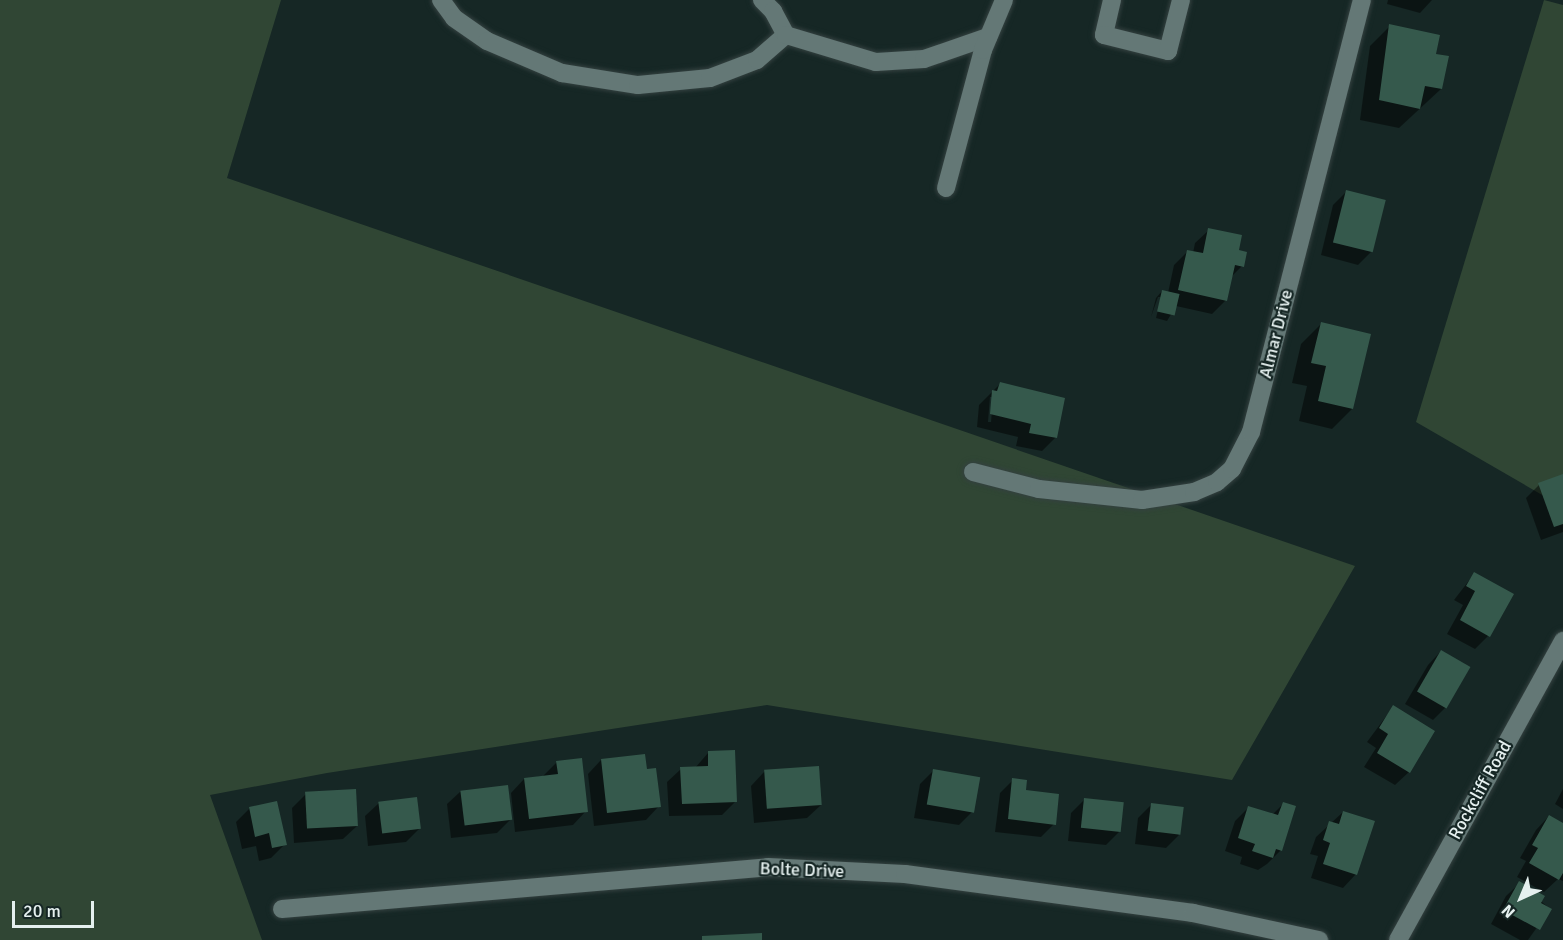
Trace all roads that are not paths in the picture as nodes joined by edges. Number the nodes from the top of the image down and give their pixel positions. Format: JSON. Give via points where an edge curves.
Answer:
{"nodes":[{"id":1,"x":441,"y":0,"type":"edge"},
{"id":2,"x":762,"y":0,"type":"edge"},
{"id":3,"x":1004,"y":0,"type":"edge"},
{"id":4,"x":1112,"y":0,"type":"edge"},
{"id":5,"x":1181,"y":0,"type":"edge"},
{"id":6,"x":1362,"y":0,"type":"edge"},
{"id":7,"x":786,"y":35,"type":"junction"},
{"id":8,"x":988,"y":37,"type":"junction"},
{"id":9,"x":946,"y":188,"type":"dead end"},
{"id":10,"x":974,"y":472,"type":"dead end"},
{"id":11,"x":1563,"y":641,"type":"edge"},
{"id":12,"x":282,"y":909,"type":"dead end"},
{"id":13,"x":1319,"y":940,"type":"edge"},
{"id":14,"x":1398,"y":940,"type":"edge"}],
"edges":[{"from":1,"to":7,"type":"street","via":[[454,18],[487,41],[562,73],[638,85],[710,78],[757,60]]},
{"from":2,"to":7,"type":"street"},
{"from":3,"to":8,"type":"street"},
{"from":4,"to":5,"type":"street","via":[[1104,35],[1168,51]]},
{"from":6,"to":10,"type":"street","name":"Almar Drive","via":[[1251,432],[1232,469],[1217,482],[1164,499],[1039,489]]},
{"from":7,"to":8,"type":"street","via":[[876,63],[924,59]]},
{"from":8,"to":9,"type":"street"},
{"from":11,"to":14,"type":"street","name":"Rockcliff Road"},
{"from":12,"to":13,"type":"street","name":"Bolte Drive","via":[[768,867],[917,875],[1193,913]]}]}
